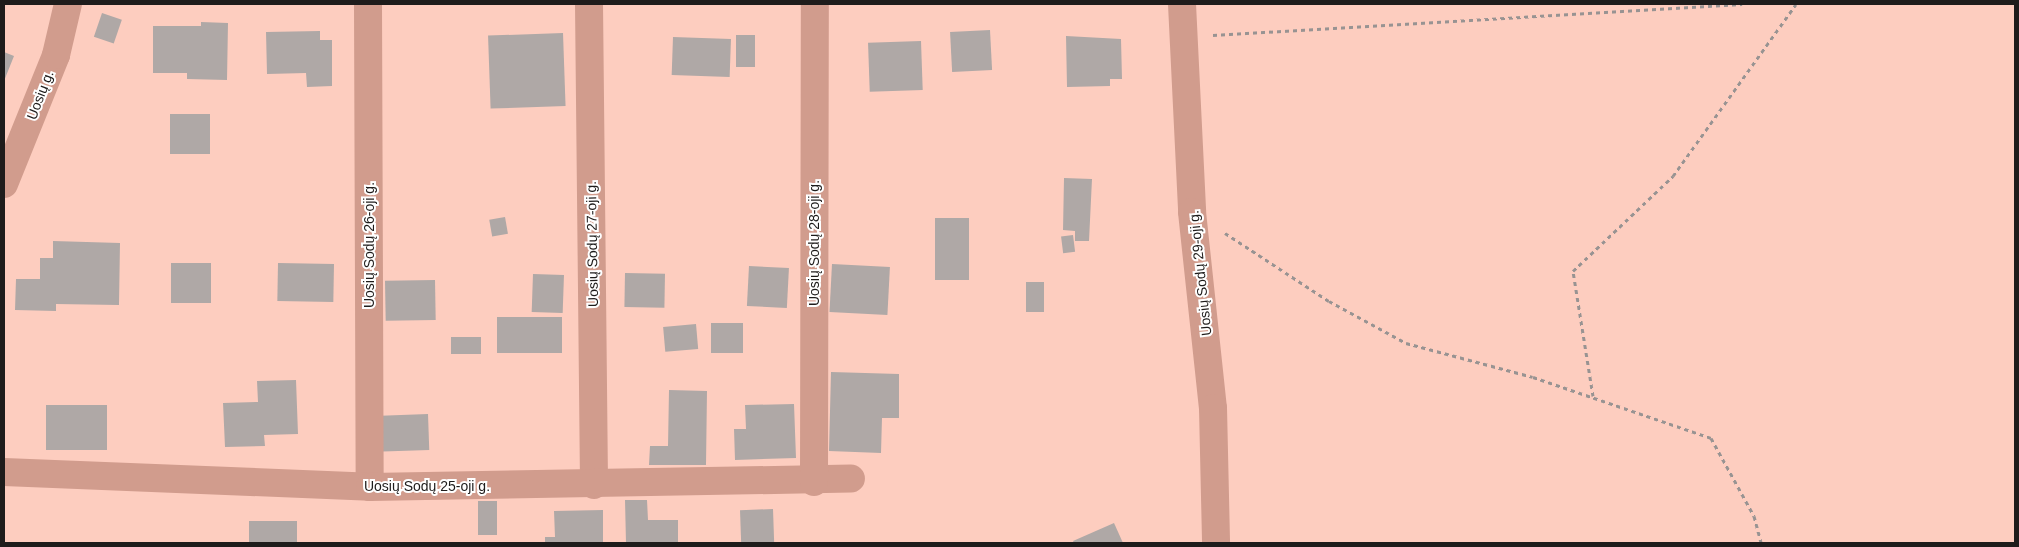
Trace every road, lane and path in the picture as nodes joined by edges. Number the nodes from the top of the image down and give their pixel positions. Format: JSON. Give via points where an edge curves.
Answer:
{"nodes":[{"id":1,"x":68,"y":4,"type":"edge"},
{"id":2,"x":368,"y":4,"type":"edge"},
{"id":3,"x":589,"y":4,"type":"edge"},
{"id":4,"x":815,"y":4,"type":"edge"},
{"id":5,"x":1182,"y":4,"type":"edge"},
{"id":6,"x":1742,"y":4,"type":"edge"},
{"id":7,"x":1796,"y":4,"type":"edge"},
{"id":8,"x":1185,"y":37,"type":"junction"},
{"id":9,"x":4,"y":184,"type":"edge"},
{"id":10,"x":1192,"y":212,"type":"junction"},
{"id":11,"x":1593,"y":397,"type":"junction"},
{"id":12,"x":4,"y":472,"type":"edge"},
{"id":13,"x":851,"y":479,"type":"dead end"},
{"id":14,"x":814,"y":482,"type":"junction"},
{"id":15,"x":594,"y":485,"type":"junction"},
{"id":16,"x":370,"y":487,"type":"junction"},
{"id":17,"x":1216,"y":543,"type":"edge"},
{"id":18,"x":1761,"y":543,"type":"edge"}],
"edges":[{"from":1,"to":9,"type":"street","name":"Uosių g.","via":[[56,55]]},
{"from":2,"to":16,"type":"street","name":"Uosių Sodų 26-oji g."},
{"from":3,"to":15,"type":"street","name":"Uosių Sodų 27-oji g."},
{"from":4,"to":14,"type":"street","name":"Uosių Sodų 28-oji g."},
{"from":5,"to":8,"type":"street","name":"Uosių Sodų 29-oji g."},
{"from":6,"to":8,"type":"path"},
{"from":7,"to":11,"type":"path","via":[[1674,176],[1573,271]]},
{"from":8,"to":10,"type":"street","name":"Uosių Sodų 29-oji g."},
{"from":10,"to":11,"type":"path","via":[[1328,301],[1406,343],[1533,377]]},
{"from":10,"to":17,"type":"street","name":"Uosių Sodų 29-oji g.","via":[[1213,408]]},
{"from":11,"to":18,"type":"path","via":[[1711,438],[1754,516]]},
{"from":12,"to":16,"type":"street","name":"Uosių Sodų 25-oji g."},
{"from":13,"to":14,"type":"street","name":"Uosių Sodų 25-oji g."},
{"from":14,"to":15,"type":"street","name":"Uosių Sodų 25-oji g."},
{"from":15,"to":16,"type":"street","name":"Uosių Sodų 25-oji g."}]}
